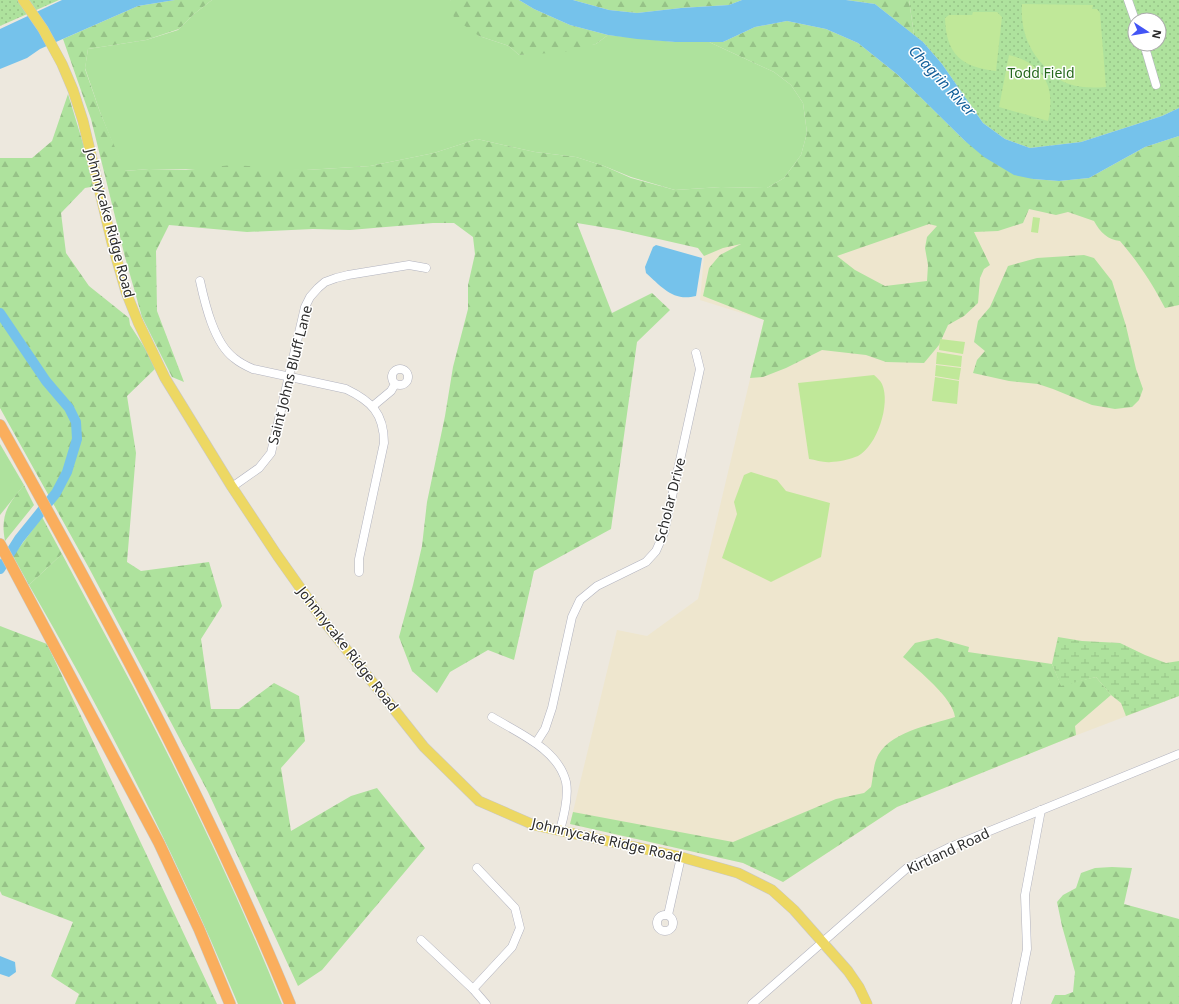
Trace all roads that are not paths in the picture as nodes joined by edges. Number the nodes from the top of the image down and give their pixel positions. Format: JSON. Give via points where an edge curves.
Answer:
{"nodes":[{"id":1,"x":1128,"y":0,"type":"edge"},
{"id":2,"x":25,"y":2,"type":"edge"},
{"id":3,"x":1132,"y":12,"type":"edge"},
{"id":4,"x":1146,"y":52,"type":"edge"},
{"id":5,"x":1156,"y":85,"type":"dead end"},
{"id":6,"x":426,"y":268,"type":"dead end"},
{"id":7,"x":200,"y":281,"type":"dead end"},
{"id":8,"x":696,"y":353,"type":"dead end"},
{"id":9,"x":289,"y":377,"type":"junction"},
{"id":10,"x":396,"y":384,"type":"dead end"},
{"id":11,"x":373,"y":406,"type":"junction"},
{"id":12,"x":0,"y":426,"type":"edge"},
{"id":13,"x":232,"y":487,"type":"junction"},
{"id":14,"x":0,"y":544,"type":"edge"},
{"id":15,"x":359,"y":572,"type":"dead end"},
{"id":16,"x":492,"y":717,"type":"dead end"},
{"id":17,"x":536,"y":743,"type":"junction"},
{"id":18,"x":1179,"y":754,"type":"edge"},
{"id":19,"x":1041,"y":810,"type":"junction"},
{"id":20,"x":560,"y":830,"type":"junction"},
{"id":21,"x":681,"y":857,"type":"junction"},
{"id":22,"x":477,"y":868,"type":"dead end"},
{"id":23,"x":668,"y":915,"type":"dead end"},
{"id":24,"x":421,"y":940,"type":"dead end"},
{"id":25,"x":823,"y":942,"type":"junction"},
{"id":26,"x":473,"y":989,"type":"junction"},
{"id":27,"x":230,"y":1004,"type":"edge"},
{"id":28,"x":290,"y":1004,"type":"edge"},
{"id":29,"x":486,"y":1004,"type":"edge"},
{"id":30,"x":752,"y":1004,"type":"edge"},
{"id":31,"x":867,"y":1004,"type":"edge"},
{"id":32,"x":1016,"y":1004,"type":"edge"}],
"edges":[{"from":1,"to":3,"type":"street"},
{"from":2,"to":13,"type":"main road","name":"Johnnycake Ridge Road","via":[[43,29],[73,90],[83,121],[112,243],[126,292],[138,322],[166,378]]},
{"from":4,"to":5,"type":"street"},
{"from":6,"to":9,"type":"street","name":"Saint Johns Bluff Lane","via":[[409,265],[348,275],[325,282],[310,297],[305,307]]},
{"from":7,"to":9,"type":"street","via":[[210,318],[232,357],[253,368]]},
{"from":8,"to":17,"type":"street","name":"Scholar Drive","via":[[700,369],[664,533],[656,552],[646,562],[596,586],[580,600],[572,617],[552,708],[545,729]]},
{"from":9,"to":11,"type":"street","via":[[346,389]]},
{"from":9,"to":13,"type":"street","name":"Saint Johns Bluff Lane","via":[[270,453],[259,468]]},
{"from":10,"to":11,"type":"street"},
{"from":11,"to":15,"type":"street","via":[[383,429],[384,443],[359,559]]},
{"from":12,"to":28,"type":"highway","via":[[142,688],[214,831]]},
{"from":13,"to":20,"type":"main road","name":"Johnnycake Ridge Road","via":[[323,620],[424,747],[479,800],[534,825]]},
{"from":14,"to":27,"type":"highway","via":[[159,843]]},
{"from":16,"to":17,"type":"street"},
{"from":17,"to":20,"type":"street","via":[[560,767],[566,783],[566,800]]},
{"from":18,"to":19,"type":"street","name":"Kirtland Road"},
{"from":19,"to":25,"type":"street","name":"Kirtland Road","via":[[948,848],[907,868]]},
{"from":19,"to":32,"type":"street","via":[[1025,895],[1027,949]]},
{"from":20,"to":21,"type":"main road","name":"Johnnycake Ridge Road"},
{"from":21,"to":23,"type":"street"},
{"from":21,"to":25,"type":"main road","name":"Johnnycake Ridge Road","via":[[738,873],[772,890]]},
{"from":22,"to":26,"type":"street","via":[[515,908],[520,928],[512,947]]},
{"from":24,"to":26,"type":"street"},
{"from":25,"to":30,"type":"street","name":"Kirtland Road"},
{"from":25,"to":31,"type":"main road","name":"Johnnycake Ridge Road","via":[[848,971]]},
{"from":26,"to":29,"type":"street"}]}
